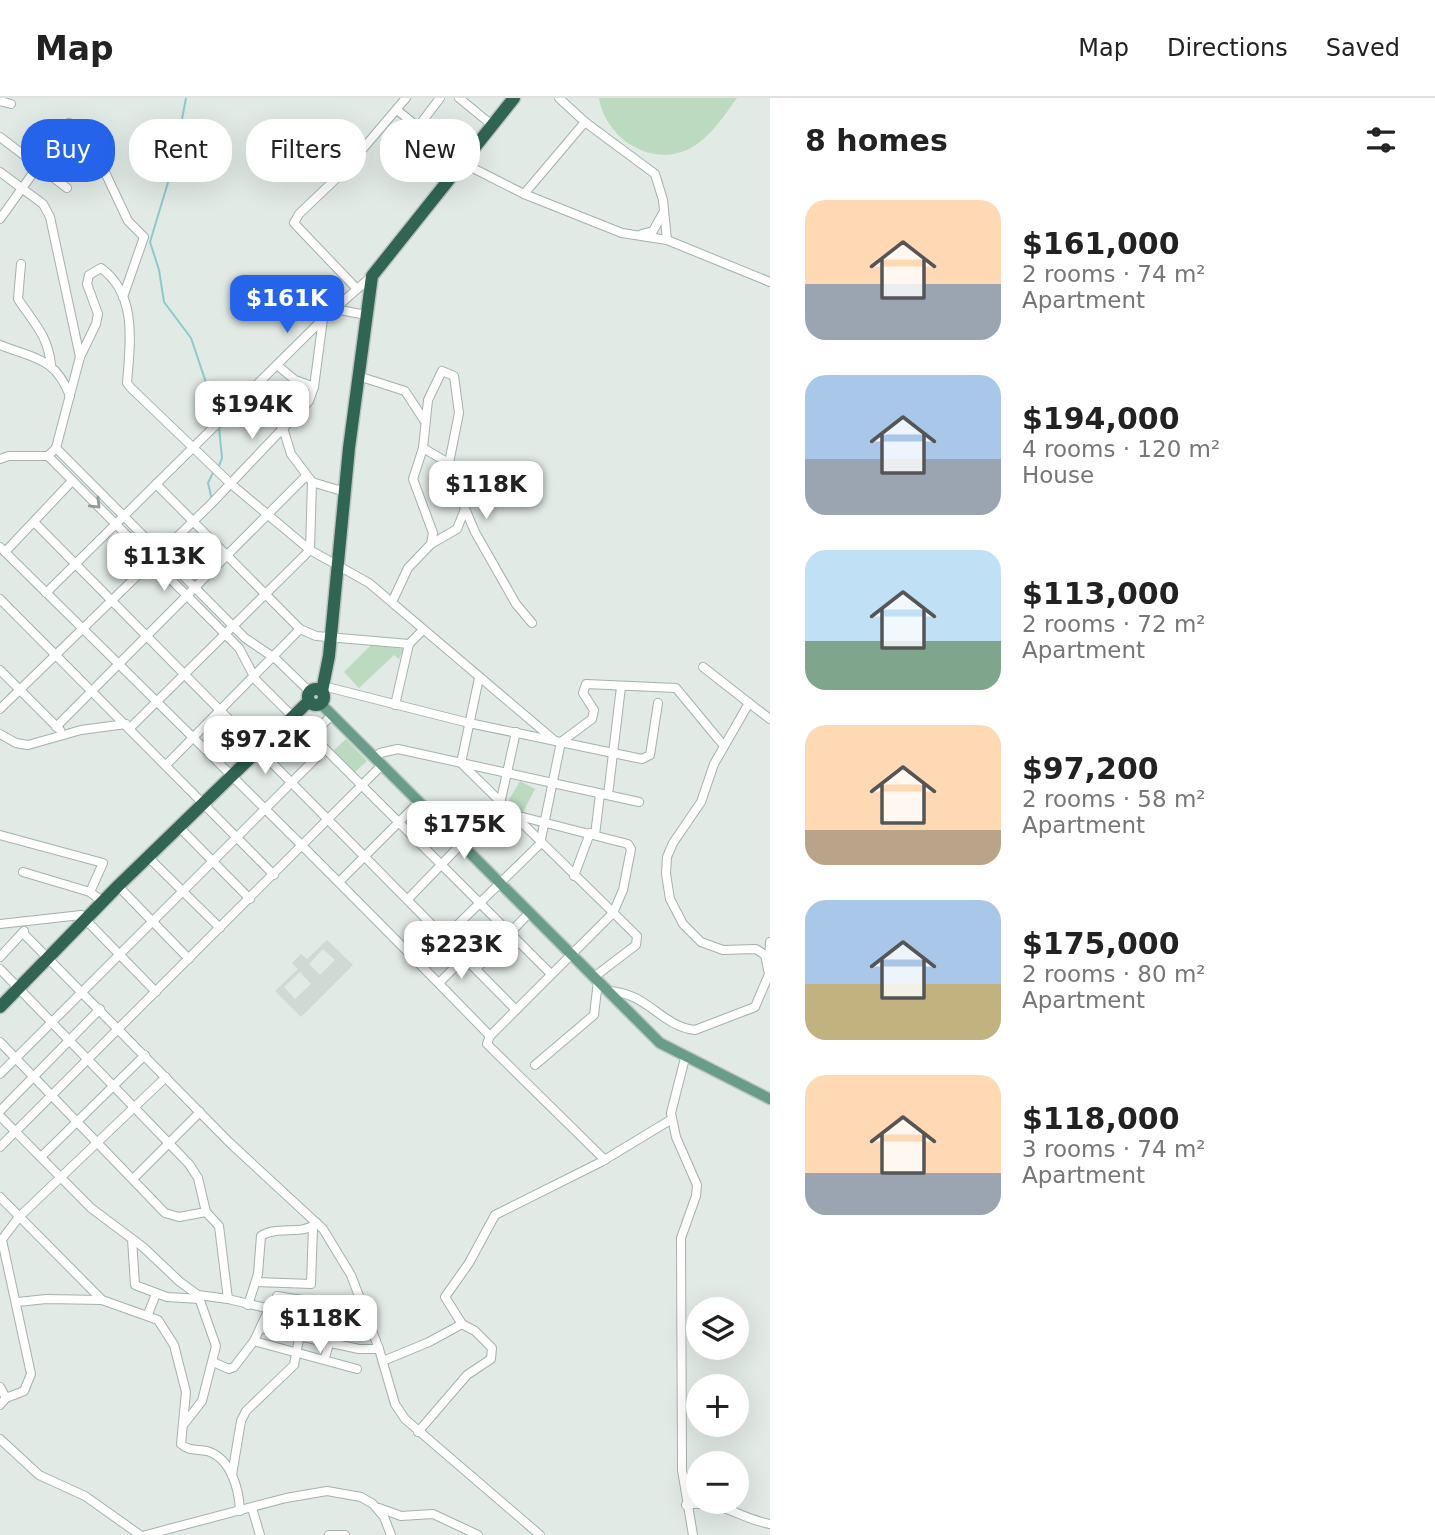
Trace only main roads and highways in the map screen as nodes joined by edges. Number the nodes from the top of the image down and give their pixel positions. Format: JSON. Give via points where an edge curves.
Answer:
{"nodes":[{"id":1,"x":514,"y":98,"type":"edge"},
{"id":2,"x":317,"y":695,"type":"junction"},
{"id":3,"x":0,"y":1007,"type":"edge"},
{"id":4,"x":768,"y":1095,"type":"edge"}],
"edges":[{"from":1,"to":2,"type":"highway","via":[[372,276],[331,637]]},
{"from":2,"to":3,"type":"highway"},
{"from":2,"to":4,"type":"main road","via":[[660,1043]]}]}
